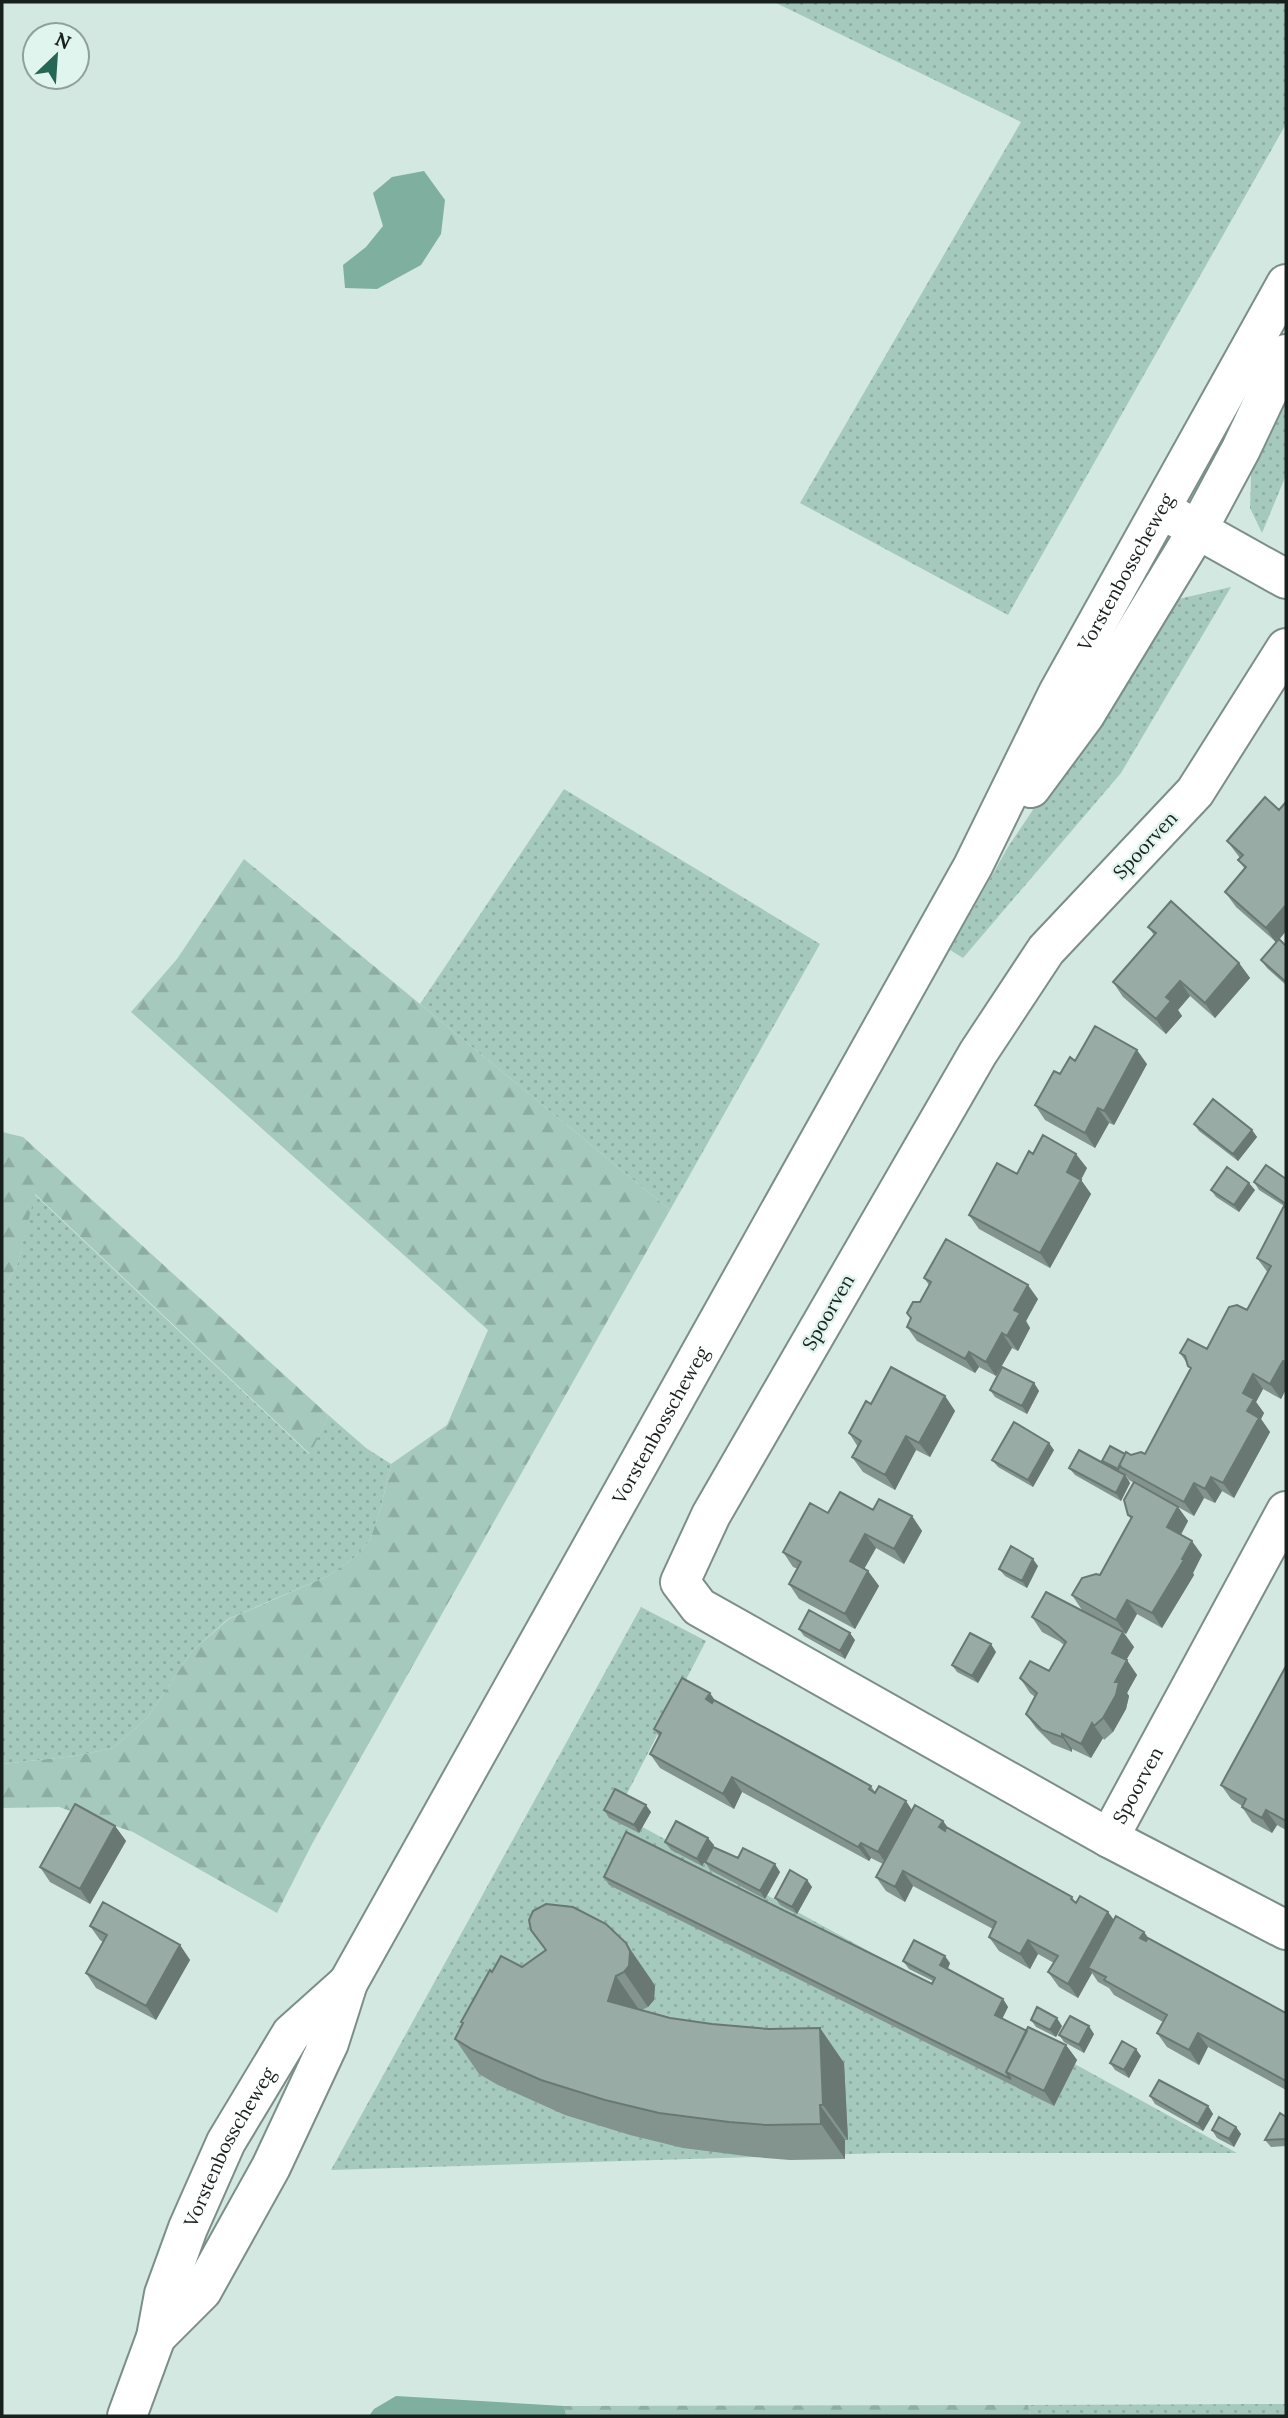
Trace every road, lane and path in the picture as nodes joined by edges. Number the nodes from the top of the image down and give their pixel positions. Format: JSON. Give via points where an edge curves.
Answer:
{"nodes":[{"id":1,"x":1286,"y":284,"type":"edge"},
{"id":2,"x":1286,"y":354,"type":"edge"},
{"id":3,"x":1160,"y":509,"type":"junction"},
{"id":4,"x":1198,"y":529,"type":"junction"},
{"id":5,"x":1286,"y":579,"type":"edge"},
{"id":6,"x":1286,"y":648,"type":"edge"},
{"id":7,"x":973,"y":866,"type":"junction"},
{"id":8,"x":1286,"y":1511,"type":"edge"},
{"id":9,"x":1109,"y":1838,"type":"junction"},
{"id":10,"x":1286,"y":1930,"type":"edge"},
{"id":11,"x":348,"y":1983,"type":"junction"},
{"id":12,"x":226,"y":2142,"type":"junction"},
{"id":13,"x":271,"y":2167,"type":"junction"},
{"id":14,"x":156,"y":2337,"type":"junction"},
{"id":15,"x":127,"y":2416,"type":"edge"}],
"edges":[{"from":1,"to":3,"type":"street","name":"Vorstenbosscheweg"},
{"from":2,"to":4,"type":"street","name":"Vorstenbosscheweg"},
{"from":3,"to":4,"type":"street"},
{"from":3,"to":7,"type":"street","name":"Vorstenbosscheweg","via":[[1058,693]]},
{"from":4,"to":5,"type":"street"},
{"from":4,"to":7,"type":"street","name":"Vorstenbosscheweg","via":[[1085,715]]},
{"from":6,"to":9,"type":"street","name":"Spoorven","via":[[1195,792],[1046,950],[978,1053],[711,1515],[680,1582],[699,1606]]},
{"from":7,"to":11,"type":"street","name":"Vorstenbosscheweg"},
{"from":8,"to":9,"type":"street","name":"Spoorven"},
{"from":9,"to":10,"type":"street","name":"Spoorven"},
{"from":11,"to":12,"type":"street","name":"Vorstenbosscheweg","via":[[291,2034]]},
{"from":11,"to":13,"type":"street","name":"Vorstenbosscheweg","via":[[329,2043]]},
{"from":12,"to":13,"type":"street"},
{"from":12,"to":14,"type":"street","name":"Vorstenbosscheweg","via":[[188,2228]]},
{"from":13,"to":14,"type":"street","name":"Vorstenbosscheweg","via":[[202,2291]]},
{"from":14,"to":15,"type":"street","name":"Vorstenbosscheweg"}]}
